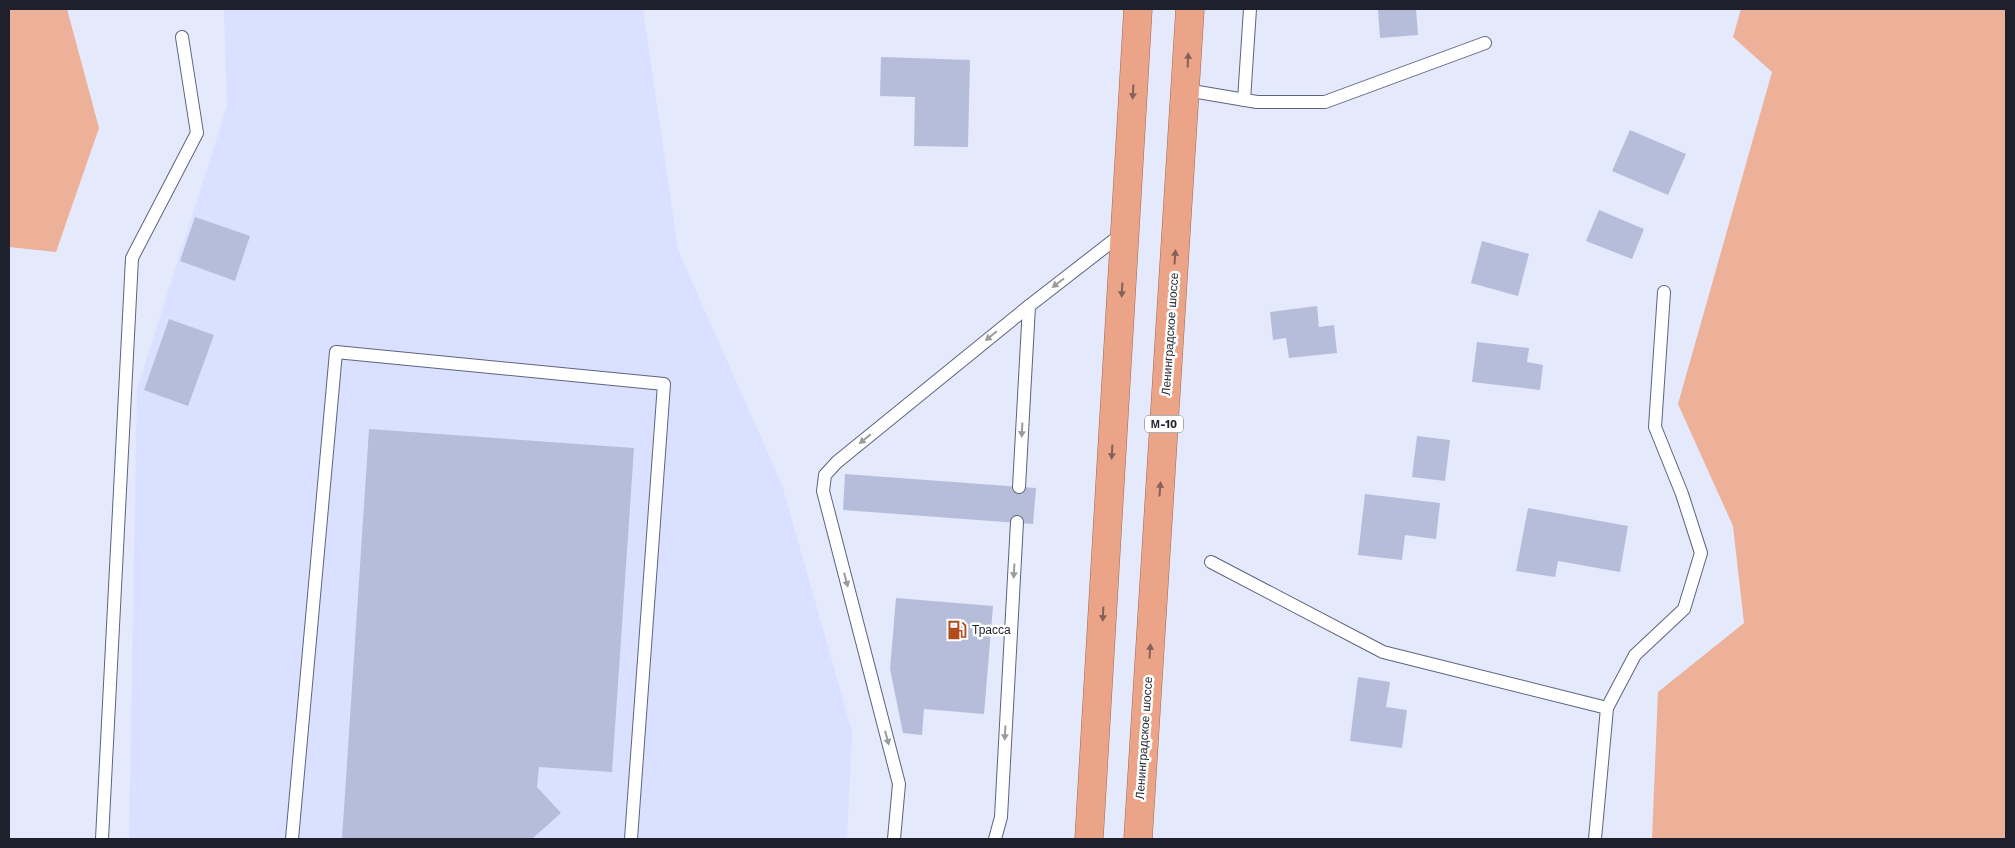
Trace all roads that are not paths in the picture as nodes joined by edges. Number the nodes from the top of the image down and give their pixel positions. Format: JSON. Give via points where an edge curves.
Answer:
{"nodes":[{"id":1,"x":1138,"y":9,"type":"edge"},
{"id":2,"x":1190,"y":9,"type":"edge"},
{"id":3,"x":1250,"y":9,"type":"edge"},
{"id":4,"x":182,"y":37,"type":"dead end"},
{"id":5,"x":1485,"y":43,"type":"dead end"},
{"id":6,"x":1186,"y":90,"type":"junction"},
{"id":7,"x":1244,"y":100,"type":"junction"},
{"id":8,"x":1125,"y":232,"type":"junction"},
{"id":9,"x":1664,"y":292,"type":"dead end"},
{"id":10,"x":1029,"y":306,"type":"junction"},
{"id":11,"x":1019,"y":487,"type":"dead end"},
{"id":12,"x":1017,"y":522,"type":"dead end"},
{"id":13,"x":1212,"y":562,"type":"dead end"},
{"id":14,"x":1607,"y":708,"type":"junction"},
{"id":15,"x":102,"y":839,"type":"edge"},
{"id":16,"x":292,"y":839,"type":"edge"},
{"id":17,"x":631,"y":839,"type":"edge"},
{"id":18,"x":894,"y":839,"type":"edge"},
{"id":19,"x":995,"y":839,"type":"edge"},
{"id":20,"x":1089,"y":839,"type":"edge"},
{"id":21,"x":1138,"y":839,"type":"edge"},
{"id":22,"x":1595,"y":839,"type":"edge"}],
"edges":[{"from":1,"to":8,"type":"highway","one_way":true},
{"from":6,"to":2,"type":"highway","name":"Ленинградское шоссе","number":"М-10","one_way":true},
{"from":3,"to":7,"type":"lane"},
{"from":4,"to":15,"type":"lane","via":[[197,132],[132,258]]},
{"from":5,"to":7,"type":"lane","via":[[1325,102]]},
{"from":6,"to":7,"type":"lane"},
{"from":21,"to":6,"type":"highway","name":"Ленинградское шоссе","number":"М-10","one_way":true},
{"from":8,"to":10,"type":"lane","one_way":true},
{"from":8,"to":20,"type":"highway","one_way":true},
{"from":9,"to":14,"type":"lane","via":[[1655,427],[1701,553],[1684,609],[1635,655]]},
{"from":10,"to":11,"type":"lane","one_way":true},
{"from":10,"to":18,"type":"lane","one_way":true,"via":[[837,462],[826,475],[823,491],[899,784]]},
{"from":12,"to":19,"type":"lane","one_way":true,"via":[[1001,817]]},
{"from":13,"to":14,"type":"lane","via":[[1383,652]]},
{"from":14,"to":22,"type":"lane"},
{"from":16,"to":17,"type":"lane","via":[[336,352],[664,384]]}]}
